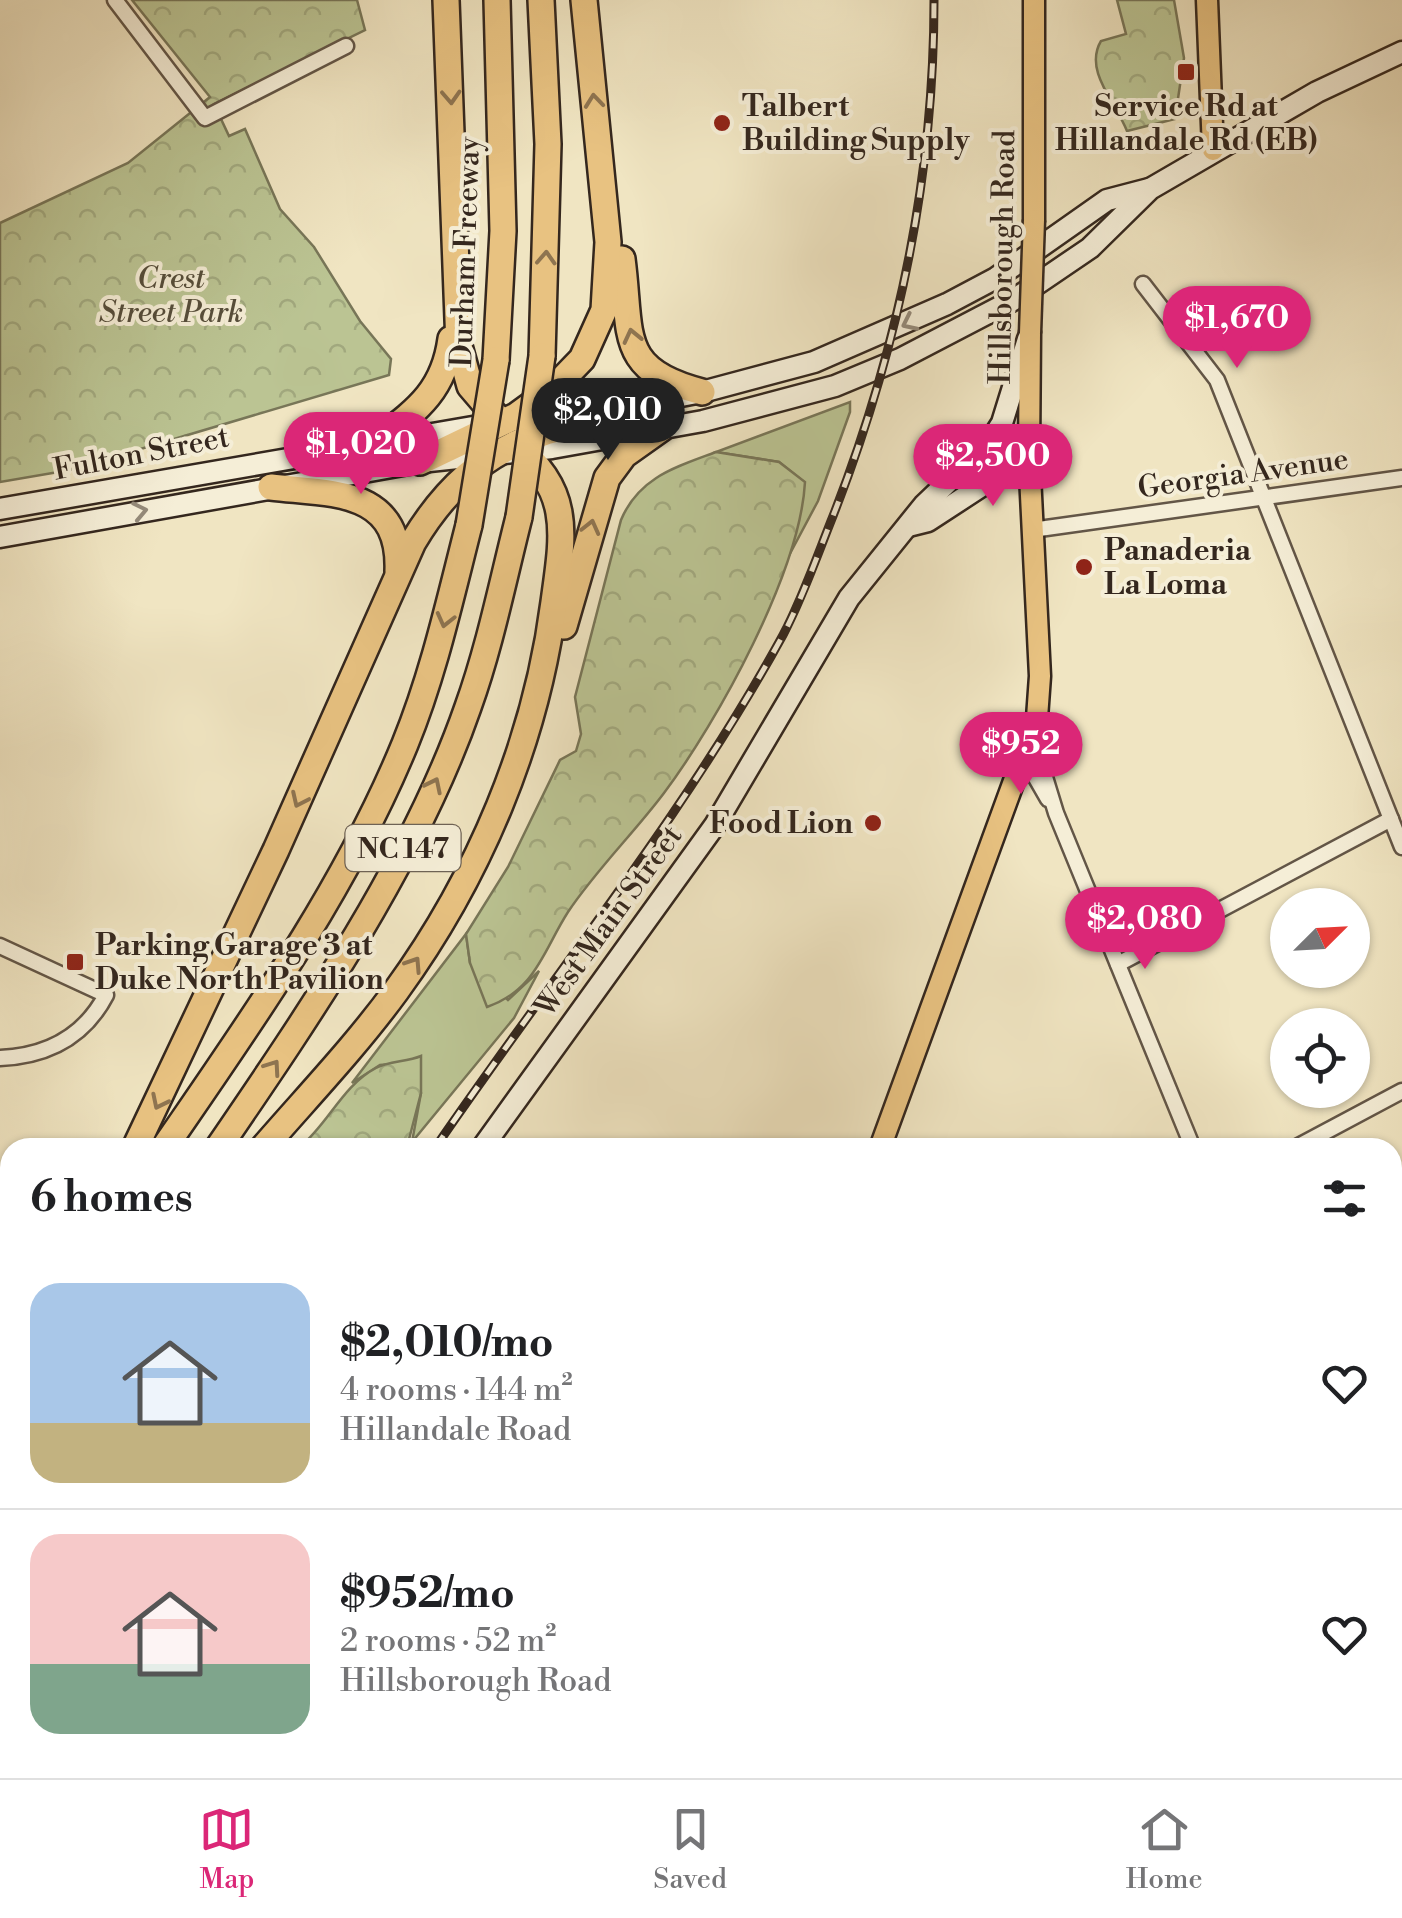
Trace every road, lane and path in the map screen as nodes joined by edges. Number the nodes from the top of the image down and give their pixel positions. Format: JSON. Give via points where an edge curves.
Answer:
{"nodes":[{"id":1,"x":114,"y":0,"type":"edge"},
{"id":2,"x":446,"y":0,"type":"edge"},
{"id":3,"x":497,"y":0,"type":"edge"},
{"id":4,"x":542,"y":0,"type":"edge"},
{"id":5,"x":584,"y":0,"type":"edge"},
{"id":6,"x":1034,"y":0,"type":"edge"},
{"id":7,"x":1206,"y":0,"type":"edge"},
{"id":8,"x":346,"y":46,"type":"dead end"},
{"id":9,"x":1402,"y":52,"type":"edge"},
{"id":10,"x":1213,"y":150,"type":"junction"},
{"id":11,"x":600,"y":162,"type":"junction"},
{"id":12,"x":1150,"y":189,"type":"junction"},
{"id":13,"x":1143,"y":284,"type":"dead end"},
{"id":14,"x":458,"y":320,"type":"junction"},
{"id":15,"x":1030,"y":333,"type":"junction"},
{"id":16,"x":702,"y":392,"type":"junction"},
{"id":17,"x":609,"y":410,"type":"joint"},
{"id":18,"x":662,"y":428,"type":"junction"},
{"id":19,"x":505,"y":438,"type":"junction"},
{"id":20,"x":378,"y":440,"type":"junction"},
{"id":21,"x":1029,"y":455,"type":"junction"},
{"id":22,"x":431,"y":460,"type":"joint"},
{"id":23,"x":1402,"y":478,"type":"edge"},
{"id":24,"x":271,"y":487,"type":"junction"},
{"id":25,"x":1265,"y":498,"type":"junction"},
{"id":26,"x":0,"y":509,"type":"edge"},
{"id":27,"x":908,"y":526,"type":"junction"},
{"id":28,"x":1032,"y":530,"type":"junction"},
{"id":29,"x":0,"y":537,"type":"edge"},
{"id":30,"x":398,"y":576,"type":"junction"},
{"id":31,"x":542,"y":686,"type":"junction"},
{"id":32,"x":1027,"y":753,"type":"junction"},
{"id":33,"x":1392,"y":820,"type":"junction"},
{"id":34,"x":1402,"y":846,"type":"edge"},
{"id":35,"x":0,"y":946,"type":"edge"},
{"id":36,"x":1118,"y":964,"type":"junction"},
{"id":37,"x":0,"y":1058,"type":"edge"},
{"id":38,"x":1402,"y":1091,"type":"edge"},
{"id":39,"x":140,"y":1138,"type":"edge"},
{"id":40,"x":171,"y":1138,"type":"edge"},
{"id":41,"x":225,"y":1138,"type":"edge"},
{"id":42,"x":272,"y":1138,"type":"edge"},
{"id":43,"x":489,"y":1138,"type":"edge"},
{"id":44,"x":884,"y":1138,"type":"edge"},
{"id":45,"x":1189,"y":1138,"type":"edge"},
{"id":46,"x":1314,"y":1138,"type":"edge"}],
"edges":[{"from":1,"to":8,"type":"street","via":[[204,118]]},
{"from":2,"to":14,"type":"highway","one_way":true},
{"from":3,"to":40,"type":"highway","name":"Durham Freeway","number":"NC 147","one_way":true,"bridge":true,"via":[[503,199],[496,360],[469,525],[438,649],[390,778],[308,928]]},
{"from":41,"to":4,"type":"highway","number":"NC 147","one_way":true,"bridge":true,"via":[[352,942],[469,706],[519,517],[542,356],[548,228]]},
{"from":11,"to":5,"type":"highway","one_way":true},
{"from":6,"to":15,"type":"main road","name":"Hillsborough Road","bridge":true},
{"from":7,"to":10,"type":"main road"},
{"from":9,"to":10,"type":"main road"},
{"from":10,"to":12,"type":"main road"},
{"from":16,"to":11,"type":"highway","one_way":true,"via":[[669,384],[640,362],[632,344],[615,207]]},
{"from":11,"to":19,"type":"highway","via":[[608,282],[594,337],[582,359]]},
{"from":12,"to":16,"type":"main road","one_way":true,"via":[[1107,200],[996,278],[888,333],[814,362]]},
{"from":12,"to":18,"type":"main road","name":"Fulton Street","via":[[1090,248],[1036,286],[900,359],[782,402]]},
{"from":13,"to":25,"type":"street","via":[[1217,380]]},
{"from":14,"to":19,"type":"highway","via":[[464,374]]},
{"from":14,"to":20,"type":"highway","via":[[430,398]]},
{"from":15,"to":21,"type":"main road","name":"Hillsborough Road"},
{"from":15,"to":27,"type":"main road","name":"West Main Street","via":[[1002,424]]},
{"from":16,"to":17,"type":"main road"},
{"from":17,"to":19,"type":"highway","via":[[592,423]]},
{"from":18,"to":19,"type":"main road","name":"Fulton Street"},
{"from":31,"to":18,"type":"highway","one_way":true,"via":[[607,478],[624,455]]},
{"from":19,"to":20,"type":"main road","name":"Fulton Street"},
{"from":19,"to":22,"type":"highway","via":[[434,451]]},
{"from":19,"to":30,"type":"highway","via":[[433,508]]},
{"from":19,"to":31,"type":"highway","via":[[545,474],[560,507],[562,545]]},
{"from":20,"to":26,"type":"main road","name":"Fulton Street"},
{"from":21,"to":27,"type":"main road","name":"West Main Street","via":[[928,521]]},
{"from":21,"to":28,"type":"main road","name":"Hillsborough Road"},
{"from":22,"to":24,"type":"main road","name":"Fulton Street"},
{"from":23,"to":25,"type":"street","name":"Georgia Avenue"},
{"from":29,"to":24,"type":"main road","name":"Fulton Street","one_way":true},
{"from":24,"to":30,"type":"highway","via":[[371,504],[392,535]]},
{"from":25,"to":28,"type":"street","name":"Georgia Avenue"},
{"from":25,"to":33,"type":"street"},
{"from":27,"to":43,"type":"main road","name":"West Main Street","via":[[848,598],[716,825]]},
{"from":28,"to":32,"type":"main road","name":"Hillsborough Road","via":[[1040,676]]},
{"from":30,"to":39,"type":"highway","one_way":true},
{"from":42,"to":31,"type":"highway","one_way":true,"via":[[416,962],[483,841]]},
{"from":32,"to":36,"type":"street"},
{"from":32,"to":44,"type":"main road","name":"Hillsborough Road"},
{"from":33,"to":34,"type":"street"},
{"from":33,"to":36,"type":"street"},
{"from":35,"to":37,"type":"street","via":[[106,995],[75,1036],[50,1050]]},
{"from":36,"to":45,"type":"street"},
{"from":38,"to":46,"type":"street"}]}
